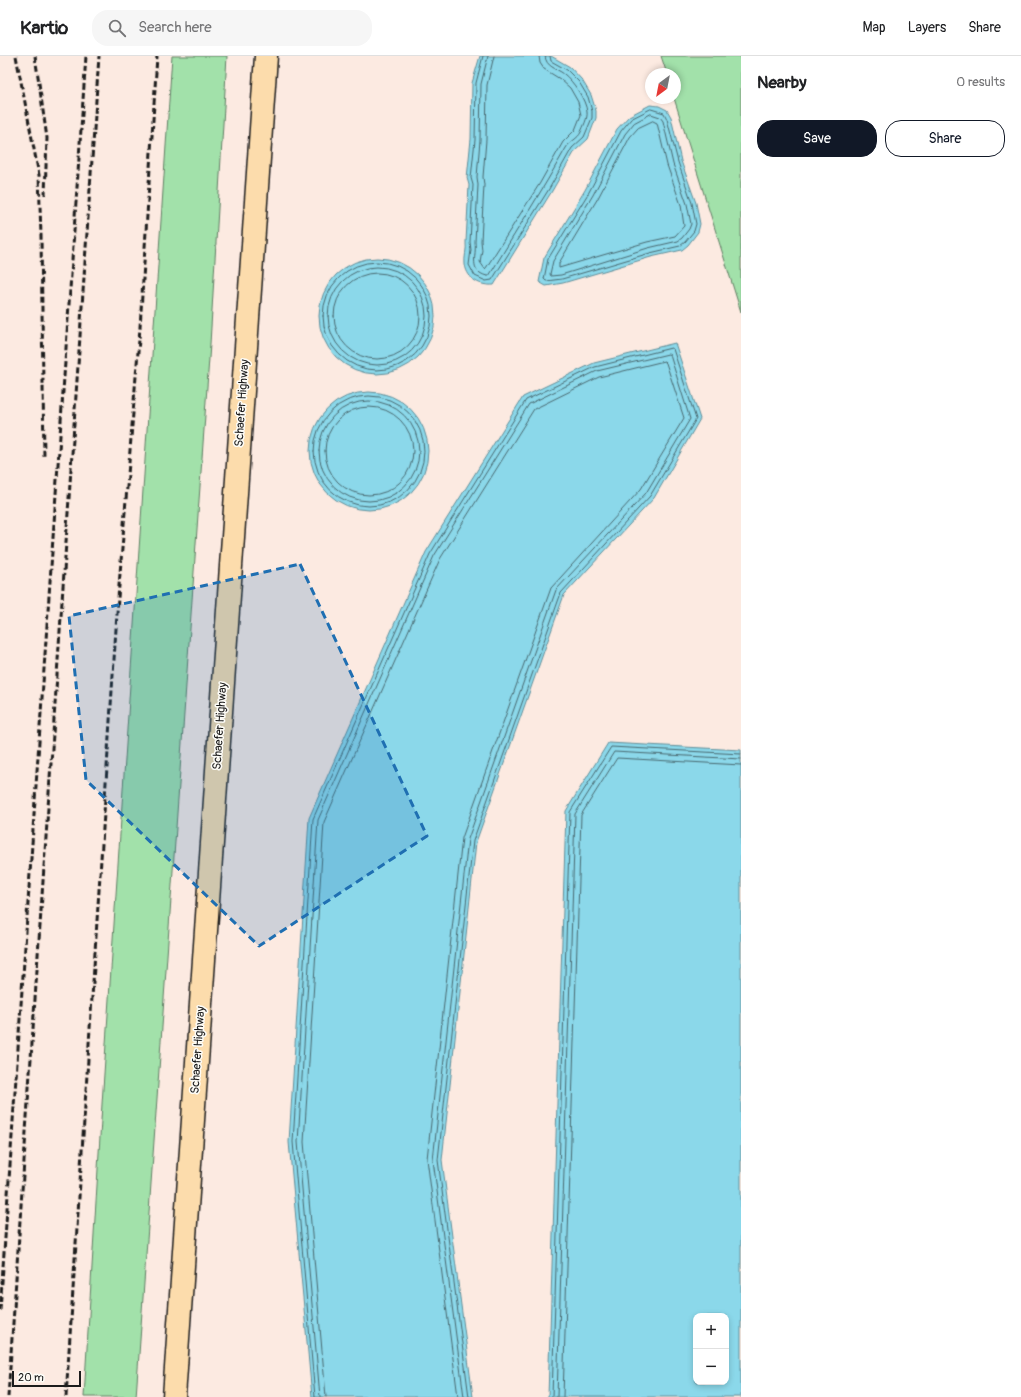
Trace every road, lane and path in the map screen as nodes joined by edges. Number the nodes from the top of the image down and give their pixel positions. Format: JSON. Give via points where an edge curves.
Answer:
{"nodes":[{"id":1,"x":266,"y":56,"type":"edge"},
{"id":2,"x":174,"y":1397,"type":"edge"}],
"edges":[{"from":1,"to":2,"type":"main road","name":"Schaefer Highway"}]}
